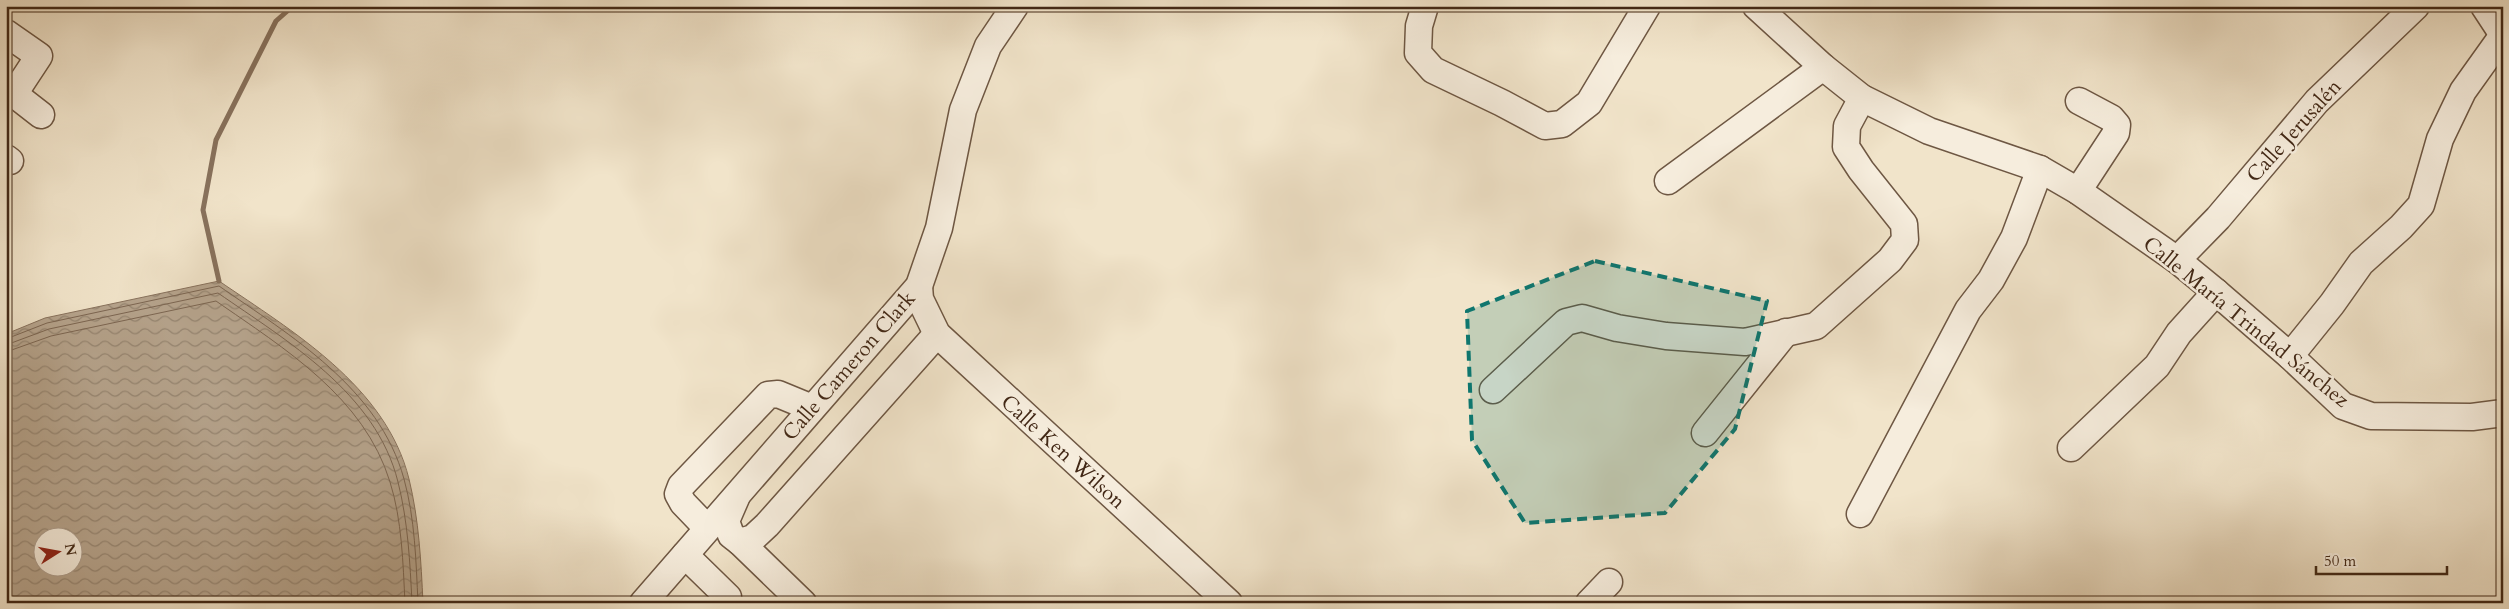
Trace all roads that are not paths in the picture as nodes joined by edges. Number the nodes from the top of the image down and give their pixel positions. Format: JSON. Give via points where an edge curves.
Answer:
{"nodes":[{"id":1,"x":1015,"y":6,"type":"edge"},
{"id":2,"x":1425,"y":6,"type":"edge"},
{"id":3,"x":1646,"y":6,"type":"edge"},
{"id":4,"x":1756,"y":6,"type":"edge"},
{"id":5,"x":2416,"y":6,"type":"edge"},
{"id":6,"x":2484,"y":6,"type":"edge"},
{"id":7,"x":6,"y":33,"type":"edge"},
{"id":8,"x":2503,"y":35,"type":"edge"},
{"id":9,"x":1823,"y":67,"type":"junction"},
{"id":10,"x":10,"y":92,"type":"edge"},
{"id":11,"x":1862,"y":98,"type":"junction"},
{"id":12,"x":2079,"y":101,"type":"dead end"},
{"id":13,"x":41,"y":115,"type":"dead end"},
{"id":14,"x":2040,"y":168,"type":"junction"},
{"id":15,"x":1668,"y":181,"type":"dead end"},
{"id":16,"x":2078,"y":191,"type":"junction"},
{"id":17,"x":2177,"y":260,"type":"junction"},
{"id":18,"x":919,"y":286,"type":"junction"},
{"id":19,"x":2216,"y":292,"type":"junction"},
{"id":20,"x":1786,"y":332,"type":"junction"},
{"id":21,"x":937,"y":334,"type":"junction"},
{"id":22,"x":2290,"y":356,"type":"junction"},
{"id":23,"x":1494,"y":390,"type":"dead end"},
{"id":24,"x":812,"y":408,"type":"junction"},
{"id":25,"x":2503,"y":413,"type":"edge"},
{"id":26,"x":1705,"y":433,"type":"dead end"},
{"id":27,"x":2071,"y":448,"type":"dead end"},
{"id":28,"x":740,"y":490,"type":"junction"},
{"id":29,"x":1860,"y":514,"type":"dead end"},
{"id":30,"x":707,"y":528,"type":"junction"},
{"id":31,"x":740,"y":542,"type":"junction"},
{"id":32,"x":684,"y":554,"type":"junction"},
{"id":33,"x":1609,"y":582,"type":"dead end"},
{"id":34,"x":728,"y":596,"type":"dead end"},
{"id":35,"x":643,"y":603,"type":"edge"},
{"id":36,"x":803,"y":603,"type":"edge"},
{"id":37,"x":1229,"y":603,"type":"edge"},
{"id":38,"x":1589,"y":603,"type":"edge"}],
"edges":[{"from":1,"to":18,"type":"street","name":"Calle Cameron Clark","via":[[988,46],[963,110],[939,228]]},
{"from":2,"to":3,"type":"street","via":[[1419,26],[1418,53],[1433,70],[1545,126],[1562,124],[1589,102]]},
{"from":4,"to":9,"type":"street","name":"Calle María Trindad Sánchez"},
{"from":5,"to":17,"type":"street","name":"Calle Jerusalén","via":[[2317,101],[2218,218]]},
{"from":6,"to":8,"type":"street"},
{"from":7,"to":10,"type":"street","via":[[39,56]]},
{"from":8,"to":22,"type":"street","via":[[2464,91],[2440,139],[2422,205],[2361,263]]},
{"from":9,"to":11,"type":"street","name":"Calle María Trindad Sánchez"},
{"from":9,"to":15,"type":"street"},
{"from":10,"to":13,"type":"street"},
{"from":11,"to":14,"type":"street","name":"Calle María Trindad Sánchez","via":[[1929,131]]},
{"from":11,"to":20,"type":"street","via":[[1847,126],[1846,147],[1904,224],[1905,240],[1890,260],[1816,326]]},
{"from":12,"to":16,"type":"street","via":[[2111,118],[2117,125],[2116,133]]},
{"from":14,"to":16,"type":"street","name":"Calle María Trindad Sánchez"},
{"from":14,"to":29,"type":"street","via":[[2014,238],[1991,280],[1968,310]]},
{"from":16,"to":17,"type":"street","name":"Calle María Trindad Sánchez"},
{"from":17,"to":19,"type":"street","name":"Calle María Trindad Sánchez"},
{"from":18,"to":21,"type":"street","name":"Calle Ken Wilson","via":[[920,299]]},
{"from":18,"to":24,"type":"street","name":"Calle Cameron Clark"},
{"from":19,"to":22,"type":"street","name":"Calle María Trindad Sánchez"},
{"from":19,"to":27,"type":"street","via":[[2179,333],[2157,366]]},
{"from":20,"to":23,"type":"street","via":[[1745,342],[1666,336],[1582,318],[1566,322]]},
{"from":20,"to":26,"type":"street"},
{"from":21,"to":31,"type":"street","via":[[767,526],[753,538]]},
{"from":21,"to":37,"type":"street","name":"Calle Ken Wilson"},
{"from":22,"to":25,"type":"street","name":"Calle María Trindad Sánchez","via":[[2343,406],[2371,416],[2472,417]]},
{"from":24,"to":28,"type":"street","name":"Calle Cameron Clark"},
{"from":24,"to":30,"type":"street","via":[[778,394],[768,395],[681,486],[678,494],[683,503]]},
{"from":28,"to":30,"type":"street","name":"Calle Cameron Clark"},
{"from":28,"to":31,"type":"street","via":[[726,521],[731,535]]},
{"from":30,"to":32,"type":"street","name":"Calle Cameron Clark"},
{"from":31,"to":36,"type":"street"},
{"from":32,"to":34,"type":"street"},
{"from":32,"to":35,"type":"street","name":"Calle Cameron Clark"},
{"from":33,"to":38,"type":"street"}]}
